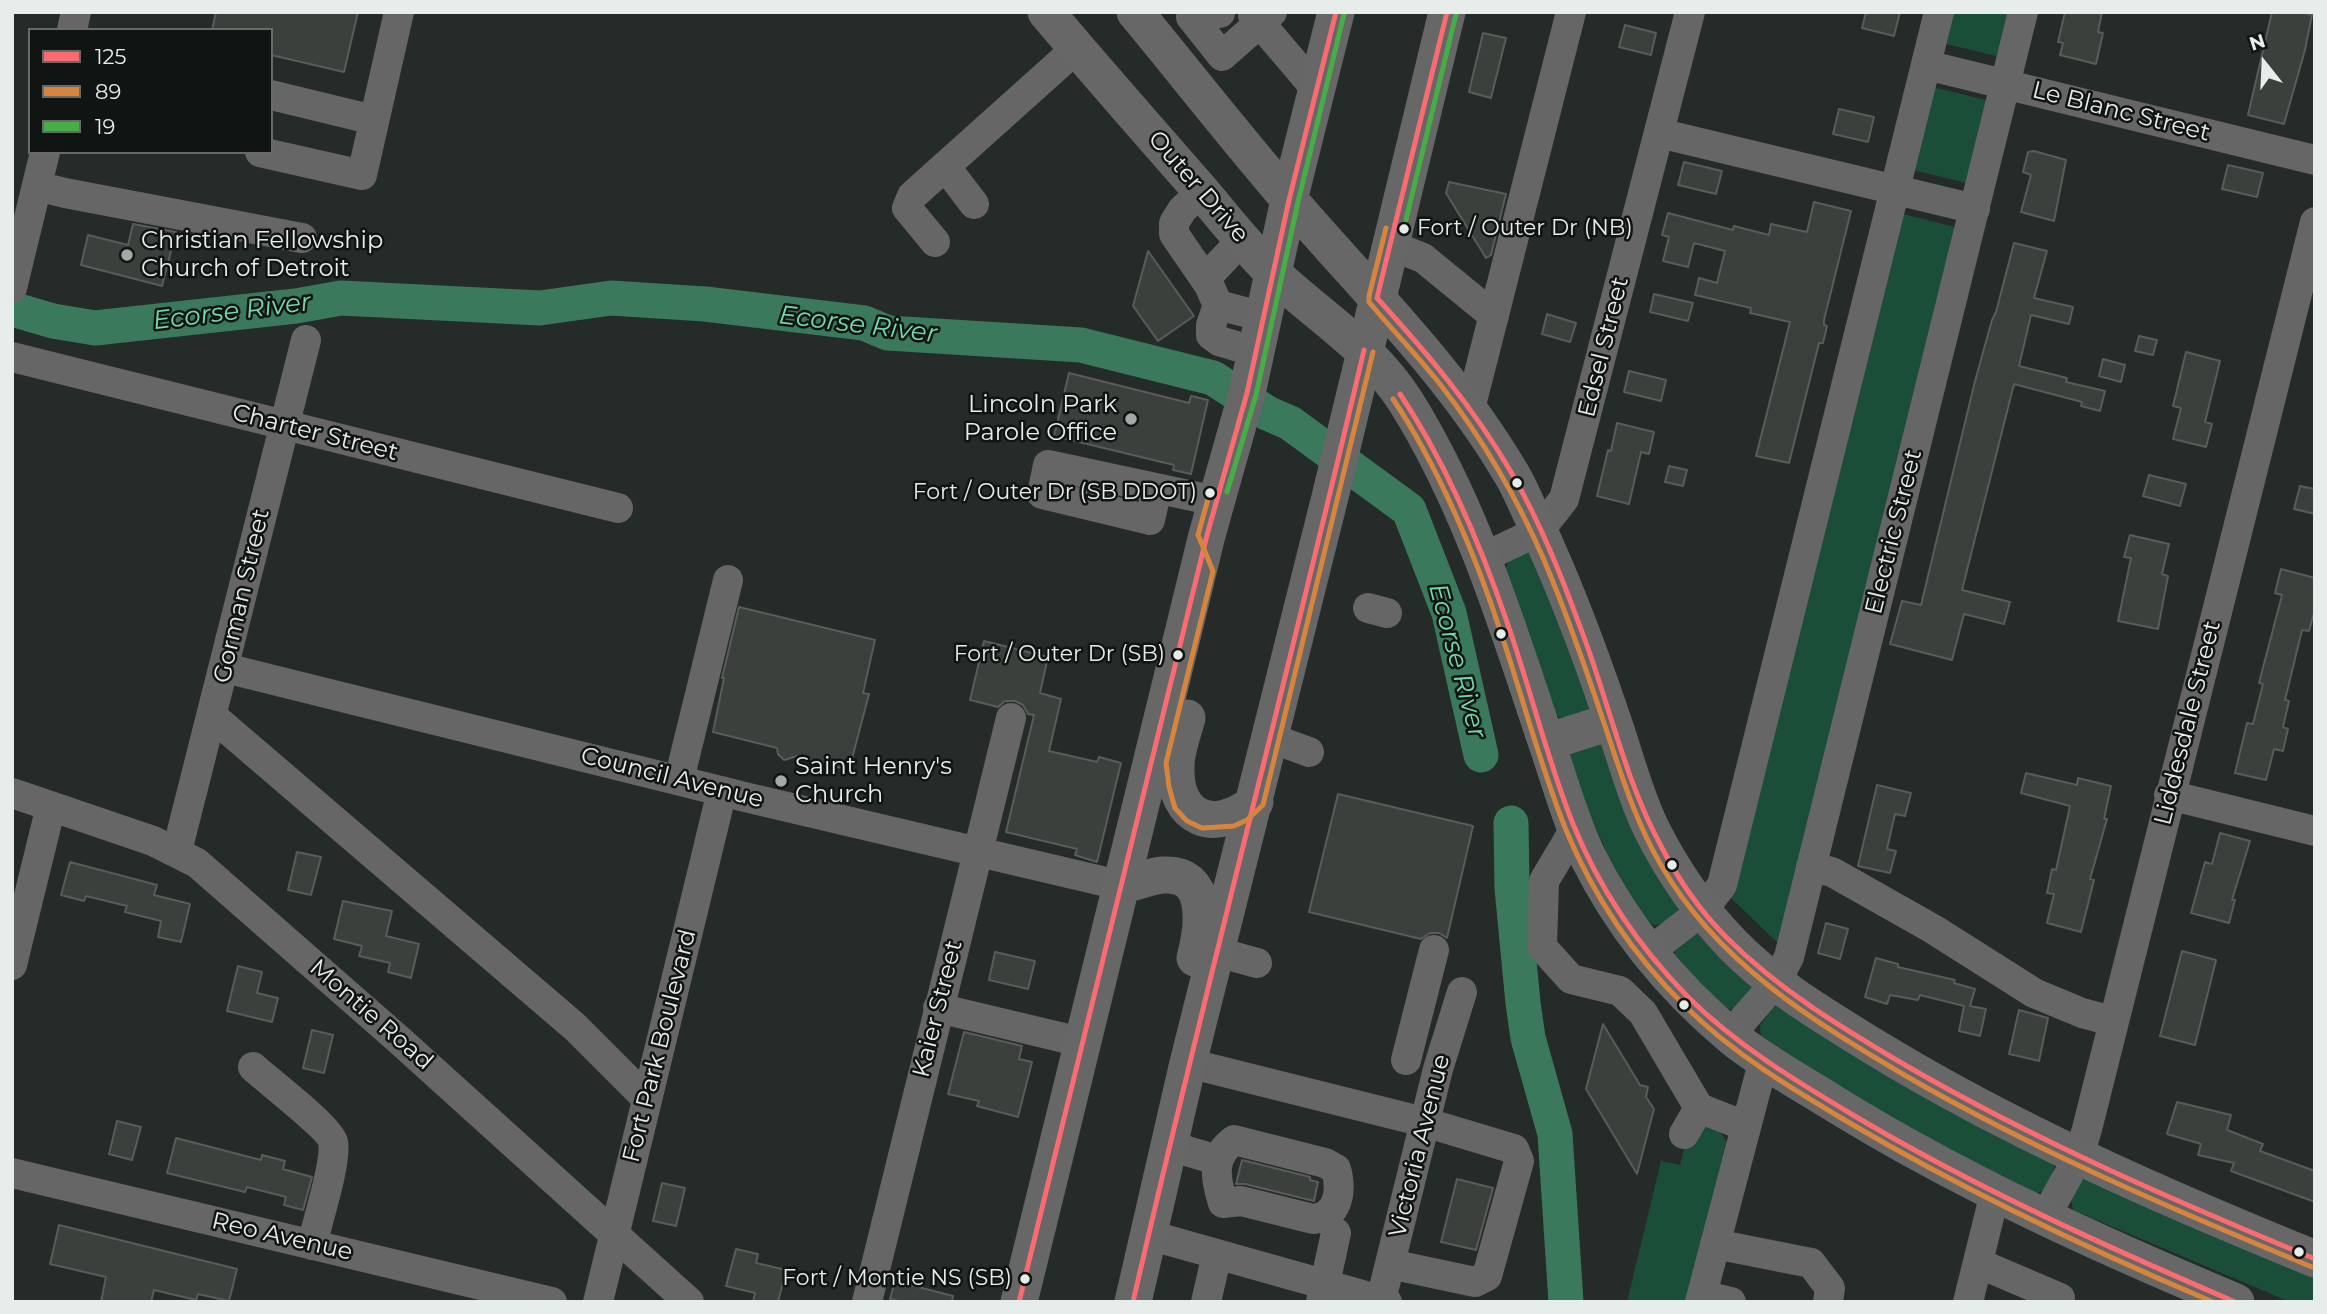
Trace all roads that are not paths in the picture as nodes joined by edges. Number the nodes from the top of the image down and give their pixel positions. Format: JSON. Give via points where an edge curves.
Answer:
{"nodes":[{"id":1,"x":399,"y":12,"type":"edge"},
{"id":2,"x":1135,"y":12,"type":"edge"},
{"id":3,"x":1336,"y":12,"type":"edge"},
{"id":4,"x":1447,"y":12,"type":"edge"},
{"id":5,"x":1571,"y":12,"type":"edge"},
{"id":6,"x":1690,"y":12,"type":"edge"},
{"id":7,"x":1940,"y":12,"type":"edge"},
{"id":8,"x":2024,"y":12,"type":"edge"},
{"id":9,"x":1047,"y":13,"type":"edge"},
{"id":10,"x":1231,"y":23,"type":"edge"},
{"id":11,"x":1160,"y":42,"type":"junction"},
{"id":12,"x":1077,"y":48,"type":"junction"},
{"id":13,"x":1926,"y":65,"type":"junction"},
{"id":14,"x":1191,"y":80,"type":"junction"},
{"id":15,"x":2006,"y":84,"type":"junction"},
{"id":16,"x":1317,"y":90,"type":"junction"},
{"id":17,"x":273,"y":95,"type":"edge"},
{"id":18,"x":374,"y":120,"type":"junction"},
{"id":19,"x":1659,"y":133,"type":"junction"},
{"id":20,"x":45,"y":154,"type":"edge"},
{"id":21,"x":269,"y":154,"type":"edge"},
{"id":22,"x":2315,"y":160,"type":"edge"},
{"id":23,"x":945,"y":166,"type":"junction"},
{"id":24,"x":37,"y":186,"type":"junction"},
{"id":25,"x":1895,"y":190,"type":"junction"},
{"id":26,"x":1202,"y":191,"type":"junction"},
{"id":27,"x":1289,"y":200,"type":"junction"},
{"id":28,"x":974,"y":204,"type":"dead end"},
{"id":29,"x":1975,"y":209,"type":"junction"},
{"id":30,"x":2315,"y":222,"type":"edge"},
{"id":31,"x":302,"y":238,"type":"dead end"},
{"id":32,"x":1243,"y":239,"type":"junction"},
{"id":33,"x":935,"y":242,"type":"dead end"},
{"id":34,"x":1390,"y":245,"type":"junction"},
{"id":35,"x":1273,"y":273,"type":"junction"},
{"id":36,"x":12,"y":288,"type":"edge"},
{"id":37,"x":1212,"y":292,"type":"junction"},
{"id":38,"x":1377,"y":298,"type":"junction"},
{"id":39,"x":1494,"y":316,"type":"junction"},
{"id":40,"x":1264,"y":317,"type":"junction"},
{"id":41,"x":306,"y":340,"type":"dead end"},
{"id":42,"x":1364,"y":350,"type":"junction"},
{"id":43,"x":12,"y":357,"type":"edge"},
{"id":44,"x":1253,"y":363,"type":"junction"},
{"id":45,"x":1470,"y":409,"type":"junction"},
{"id":46,"x":284,"y":425,"type":"junction"},
{"id":47,"x":1157,"y":489,"type":"dead end"},
{"id":48,"x":618,"y":508,"type":"dead end"},
{"id":49,"x":1212,"y":518,"type":"junction"},
{"id":50,"x":1539,"y":531,"type":"junction"},
{"id":51,"x":1482,"y":558,"type":"junction"},
{"id":52,"x":728,"y":580,"type":"dead end"},
{"id":53,"x":225,"y":668,"type":"junction"},
{"id":54,"x":212,"y":716,"type":"junction"},
{"id":55,"x":1011,"y":718,"type":"dead end"},
{"id":56,"x":1613,"y":721,"type":"junction"},
{"id":57,"x":1271,"y":738,"type":"junction"},
{"id":58,"x":1546,"y":742,"type":"junction"},
{"id":59,"x":1309,"y":752,"type":"dead end"},
{"id":60,"x":679,"y":780,"type":"junction"},
{"id":61,"x":722,"y":791,"type":"junction"},
{"id":62,"x":12,"y":793,"type":"edge"},
{"id":63,"x":2169,"y":795,"type":"junction"},
{"id":64,"x":1255,"y":803,"type":"junction"},
{"id":65,"x":51,"y":806,"type":"junction"},
{"id":66,"x":1576,"y":827,"type":"junction"},
{"id":67,"x":2315,"y":831,"type":"edge"},
{"id":68,"x":177,"y":851,"type":"junction"},
{"id":69,"x":976,"y":853,"type":"junction"},
{"id":70,"x":1811,"y":867,"type":"junction"},
{"id":71,"x":1119,"y":885,"type":"junction"},
{"id":72,"x":1703,"y":910,"type":"junction"},
{"id":73,"x":1434,"y":950,"type":"dead end"},
{"id":74,"x":1217,"y":952,"type":"junction"},
{"id":75,"x":1648,"y":952,"type":"junction"},
{"id":76,"x":1257,"y":963,"type":"dead end"},
{"id":77,"x":12,"y":965,"type":"edge"},
{"id":78,"x":1776,"y":982,"type":"junction"},
{"id":79,"x":1462,"y":992,"type":"dead end"},
{"id":80,"x":938,"y":1008,"type":"junction"},
{"id":81,"x":2112,"y":1021,"type":"junction"},
{"id":82,"x":1730,"y":1035,"type":"junction"},
{"id":83,"x":1081,"y":1042,"type":"junction"},
{"id":84,"x":1763,"y":1059,"type":"junction"},
{"id":85,"x":1406,"y":1060,"type":"dead end"},
{"id":86,"x":1188,"y":1063,"type":"junction"},
{"id":87,"x":253,"y":1067,"type":"dead end"},
{"id":88,"x":647,"y":1099,"type":"junction"},
{"id":89,"x":1699,"y":1108,"type":"junction"},
{"id":90,"x":1424,"y":1122,"type":"junction"},
{"id":91,"x":1745,"y":1126,"type":"junction"},
{"id":92,"x":1684,"y":1134,"type":"dead end"},
{"id":93,"x":1170,"y":1146,"type":"junction"},
{"id":94,"x":2079,"y":1156,"type":"junction"},
{"id":95,"x":1217,"y":1160,"type":"dead end"},
{"id":96,"x":12,"y":1173,"type":"edge"},
{"id":97,"x":1995,"y":1193,"type":"junction"},
{"id":98,"x":2045,"y":1217,"type":"junction"},
{"id":99,"x":1151,"y":1230,"type":"junction"},
{"id":100,"x":614,"y":1233,"type":"junction"},
{"id":101,"x":1336,"y":1233,"type":"dead end"},
{"id":102,"x":1715,"y":1244,"type":"junction"},
{"id":103,"x":312,"y":1245,"type":"junction"},
{"id":104,"x":1217,"y":1254,"type":"junction"},
{"id":105,"x":2315,"y":1259,"type":"edge"},
{"id":106,"x":1978,"y":1262,"type":"junction"},
{"id":107,"x":1390,"y":1264,"type":"junction"},
{"id":108,"x":1323,"y":1293,"type":"edge"},
{"id":109,"x":2060,"y":1298,"type":"dead end"},
{"id":110,"x":1711,"y":1300,"type":"edge"},
{"id":111,"x":1384,"y":1301,"type":"edge"},
{"id":112,"x":2233,"y":1301,"type":"edge"},
{"id":113,"x":552,"y":1302,"type":"edge"},
{"id":114,"x":598,"y":1302,"type":"edge"},
{"id":115,"x":689,"y":1302,"type":"edge"},
{"id":116,"x":867,"y":1302,"type":"edge"},
{"id":117,"x":1018,"y":1302,"type":"edge"},
{"id":118,"x":1133,"y":1302,"type":"edge"},
{"id":119,"x":1206,"y":1302,"type":"edge"},
{"id":120,"x":1828,"y":1302,"type":"edge"},
{"id":121,"x":1968,"y":1302,"type":"edge"}],
"edges":[{"from":1,"to":18,"type":"street"},
{"from":2,"to":11,"type":"main road"},
{"from":3,"to":16,"type":"main road"},
{"from":4,"to":34,"type":"main road"},
{"from":5,"to":39,"type":"street"},
{"from":6,"to":19,"type":"street","name":"Edsel Street"},
{"from":7,"to":13,"type":"street"},
{"from":8,"to":15,"type":"street","name":"Electric Street"},
{"from":9,"to":12,"type":"main road","name":"Outer Drive"},
{"from":10,"to":11,"type":"street"},
{"from":10,"to":14,"type":"street"},
{"from":10,"to":16,"type":"street"},
{"from":11,"to":14,"type":"main road"},
{"from":12,"to":23,"type":"street"},
{"from":12,"to":26,"type":"main road","name":"Outer Drive"},
{"from":13,"to":15,"type":"street","name":"Le Blanc Street"},
{"from":13,"to":25,"type":"street"},
{"from":14,"to":27,"type":"main road"},
{"from":15,"to":22,"type":"street","name":"Le Blanc Street"},
{"from":15,"to":29,"type":"street","name":"Electric Street"},
{"from":16,"to":27,"type":"main road"},
{"from":17,"to":18,"type":"street"},
{"from":18,"to":21,"type":"street","via":[[362,175]]},
{"from":19,"to":25,"type":"street"},
{"from":19,"to":50,"type":"street","name":"Edsel Street","via":[[1564,499]]},
{"from":20,"to":24,"type":"street"},
{"from":23,"to":28,"type":"street"},
{"from":23,"to":33,"type":"street","via":[[912,195],[906,208]]},
{"from":24,"to":31,"type":"street"},
{"from":24,"to":36,"type":"street"},
{"from":25,"to":29,"type":"street"},
{"from":25,"to":72,"type":"street","via":[[1723,885]]},
{"from":26,"to":32,"type":"main road","name":"Outer Drive"},
{"from":26,"to":37,"type":"street","via":[[1182,210],[1174,234]]},
{"from":27,"to":35,"type":"main road"},
{"from":27,"to":38,"type":"main road"},
{"from":29,"to":70,"type":"street","name":"Electric Street"},
{"from":30,"to":63,"type":"street","name":"Liddesdale Street"},
{"from":32,"to":35,"type":"main road","name":"Outer Drive"},
{"from":32,"to":37,"type":"street"},
{"from":34,"to":38,"type":"main road"},
{"from":34,"to":39,"type":"street","via":[[1423,258]]},
{"from":35,"to":40,"type":"main road"},
{"from":35,"to":42,"type":"main road","name":"Outer Drive"},
{"from":37,"to":40,"type":"street"},
{"from":37,"to":44,"type":"street","via":[[1211,335]]},
{"from":38,"to":42,"type":"main road"},
{"from":38,"to":45,"type":"main road"},
{"from":39,"to":45,"type":"street"},
{"from":40,"to":44,"type":"main road"},
{"from":41,"to":46,"type":"street","name":"Gorman Street"},
{"from":42,"to":51,"type":"main road","name":"Outer Drive","via":[[1406,402],[1448,478]]},
{"from":42,"to":57,"type":"main road"},
{"from":43,"to":46,"type":"street","name":"Charter Street"},
{"from":44,"to":49,"type":"main road"},
{"from":45,"to":50,"type":"main road","via":[[1512,474]]},
{"from":46,"to":48,"type":"street","name":"Charter Street"},
{"from":46,"to":53,"type":"street","name":"Gorman Street"},
{"from":47,"to":49,"type":"street"},
{"from":49,"to":64,"type":"main road","via":[[1222,569],[1175,765],[1178,786],[1182,802],[1203,819],[1231,818]]},
{"from":49,"to":71,"type":"main road"},
{"from":50,"to":51,"type":"street","name":"Edsel Street"},
{"from":50,"to":56,"type":"main road"},
{"from":51,"to":58,"type":"main road","name":"Outer Drive"},
{"from":52,"to":60,"type":"street"},
{"from":53,"to":54,"type":"street","name":"Gorman Street"},
{"from":53,"to":60,"type":"street","name":"Council Avenue"},
{"from":54,"to":68,"type":"street","name":"Gorman Street"},
{"from":54,"to":88,"type":"street","via":[[575,1027]]},
{"from":55,"to":69,"type":"street","name":"Kaier Street"},
{"from":56,"to":58,"type":"main road"},
{"from":56,"to":72,"type":"main road","via":[[1630,779],[1651,827]]},
{"from":57,"to":59,"type":"street"},
{"from":57,"to":64,"type":"main road"},
{"from":58,"to":66,"type":"main road","name":"Outer Drive"},
{"from":60,"to":61,"type":"street","name":"Council Avenue"},
{"from":61,"to":69,"type":"street","name":"Council Avenue"},
{"from":61,"to":88,"type":"street","name":"Fort Park Boulevard"},
{"from":62,"to":65,"type":"street","name":"Montie Road"},
{"from":63,"to":67,"type":"street"},
{"from":63,"to":81,"type":"street","name":"Liddesdale Street"},
{"from":64,"to":74,"type":"main road"},
{"from":65,"to":68,"type":"street","name":"Montie Road"},
{"from":65,"to":77,"type":"street"},
{"from":66,"to":75,"type":"main road","name":"Outer Drive","via":[[1614,902]]},
{"from":66,"to":89,"type":"street","via":[[1544,881],[1542,947],[1571,979],[1620,991],[1643,1013]]},
{"from":68,"to":100,"type":"street","name":"Montie Road","via":[[197,863],[398,1038]]},
{"from":69,"to":71,"type":"street","name":"Council Avenue"},
{"from":69,"to":80,"type":"street","name":"Kaier Street"},
{"from":70,"to":78,"type":"street","name":"Electric Street","via":[[1789,957]]},
{"from":70,"to":81,"type":"street","via":[[1832,872],[1933,929],[2034,993]]},
{"from":71,"to":83,"type":"main road"},
{"from":71,"to":99,"type":"main road","via":[[1173,876],[1195,888],[1201,906],[1202,933],[1149,1146],[1146,1192]]},
{"from":72,"to":75,"type":"street"},
{"from":72,"to":78,"type":"main road","via":[[1735,947]]},
{"from":73,"to":85,"type":"street"},
{"from":74,"to":76,"type":"street"},
{"from":74,"to":86,"type":"main road"},
{"from":75,"to":82,"type":"main road","name":"Outer Drive"},
{"from":78,"to":82,"type":"street","name":"Electric Street"},
{"from":78,"to":94,"type":"main road","via":[[1910,1069]]},
{"from":79,"to":90,"type":"street","name":"Victoria Avenue"},
{"from":80,"to":83,"type":"street"},
{"from":80,"to":116,"type":"street","name":"Kaier Street"},
{"from":81,"to":94,"type":"street","name":"Liddesdale Street"},
{"from":82,"to":84,"type":"main road","name":"Outer Drive"},
{"from":83,"to":117,"type":"main road"},
{"from":84,"to":91,"type":"street"},
{"from":84,"to":97,"type":"main road","name":"Outer Drive"},
{"from":86,"to":90,"type":"street"},
{"from":86,"to":93,"type":"main road"},
{"from":87,"to":103,"type":"street","via":[[333,1142]]},
{"from":88,"to":100,"type":"street","name":"Fort Park Boulevard"},
{"from":89,"to":91,"type":"street"},
{"from":89,"to":92,"type":"street"},
{"from":90,"to":107,"type":"street","name":"Victoria Avenue"},
{"from":90,"to":107,"type":"street","via":[[1514,1149],[1519,1161],[1487,1276],[1475,1282]]},
{"from":91,"to":102,"type":"street"},
{"from":93,"to":95,"type":"street"},
{"from":93,"to":99,"type":"main road"},
{"from":94,"to":98,"type":"street","name":"Liddesdale Street"},
{"from":94,"to":105,"type":"main road"},
{"from":96,"to":103,"type":"street","name":"Reo Avenue"},
{"from":97,"to":98,"type":"main road","name":"Outer Drive"},
{"from":97,"to":106,"type":"street"},
{"from":98,"to":112,"type":"main road","name":"Outer Drive"},
{"from":99,"to":104,"type":"street"},
{"from":99,"to":118,"type":"main road"},
{"from":100,"to":114,"type":"street","name":"Fort Park Boulevard"},
{"from":100,"to":115,"type":"street","name":"Montie Road"},
{"from":101,"to":108,"type":"street"},
{"from":102,"to":110,"type":"street"},
{"from":102,"to":120,"type":"street","via":[[1811,1263],[1830,1289]]},
{"from":103,"to":113,"type":"street","name":"Reo Avenue"},
{"from":104,"to":108,"type":"street"},
{"from":104,"to":119,"type":"street"},
{"from":106,"to":109,"type":"street"},
{"from":106,"to":121,"type":"street"},
{"from":107,"to":111,"type":"street","name":"Victoria Avenue"},
{"from":108,"to":111,"type":"street"}]}
